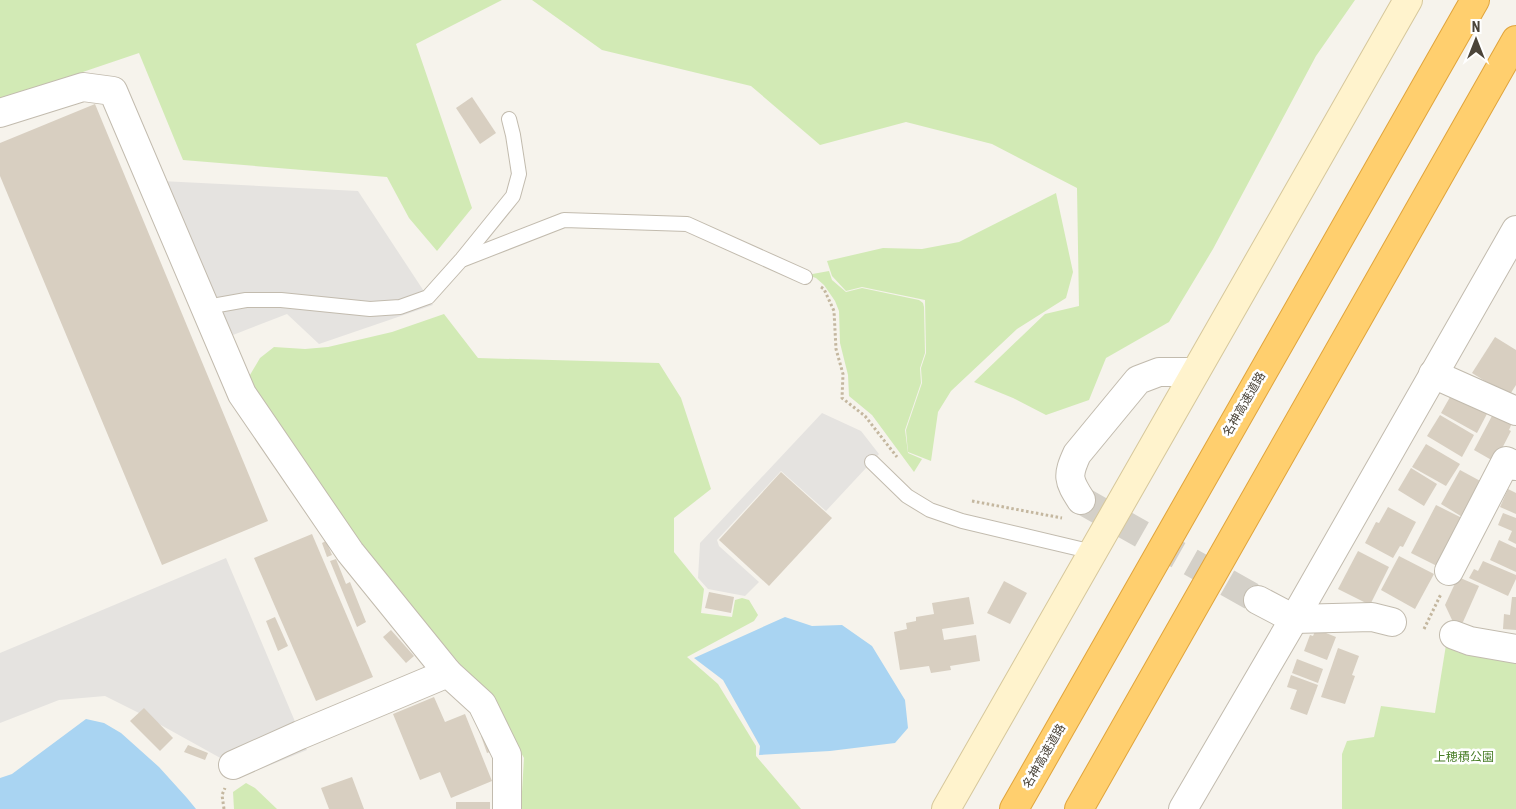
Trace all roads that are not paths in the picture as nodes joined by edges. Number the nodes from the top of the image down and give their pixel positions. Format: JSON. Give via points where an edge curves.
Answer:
{"nodes":[{"id":1,"x":1408,"y":0,"type":"edge"},
{"id":2,"x":1475,"y":0,"type":"edge"},
{"id":3,"x":1516,"y":40,"type":"edge"},
{"id":4,"x":0,"y":112,"type":"edge"},
{"id":5,"x":509,"y":119,"type":"dead end"},
{"id":6,"x":1516,"y":230,"type":"edge"},
{"id":7,"x":462,"y":259,"type":"junction"},
{"id":8,"x":805,"y":277,"type":"road end"},
{"id":9,"x":207,"y":310,"type":"junction"},
{"id":10,"x":1195,"y":372,"type":"junction"},
{"id":11,"x":1434,"y":374,"type":"junction"},
{"id":12,"x":1516,"y":412,"type":"edge"},
{"id":13,"x":872,"y":462,"type":"dead end"},
{"id":14,"x":1516,"y":466,"type":"edge"},
{"id":15,"x":1076,"y":508,"type":"road end"},
{"id":16,"x":1093,"y":552,"type":"junction"},
{"id":17,"x":1449,"y":571,"type":"road end"},
{"id":18,"x":1258,"y":600,"type":"tunnel mouth"},
{"id":19,"x":1294,"y":619,"type":"junction"},
{"id":20,"x":1392,"y":622,"type":"road end"},
{"id":21,"x":1454,"y":635,"type":"road end"},
{"id":22,"x":1516,"y":649,"type":"edge"},
{"id":23,"x":448,"y":673,"type":"junction"},
{"id":24,"x":234,"y":765,"type":"dead end"},
{"id":25,"x":507,"y":809,"type":"edge"},
{"id":26,"x":946,"y":809,"type":"edge"},
{"id":27,"x":1014,"y":809,"type":"edge"},
{"id":28,"x":1079,"y":809,"type":"edge"},
{"id":29,"x":1183,"y":809,"type":"edge"}],
"edges":[{"from":1,"to":10,"type":"street"},
{"from":2,"to":27,"type":"highway","name":"名神高速道路"},
{"from":3,"to":28,"type":"highway"},
{"from":4,"to":9,"type":"street","via":[[83,87],[113,92]]},
{"from":5,"to":7,"type":"lane","via":[[519,174],[513,196]]},
{"from":6,"to":11,"type":"street"},
{"from":7,"to":8,"type":"lane","via":[[564,220],[687,224]]},
{"from":7,"to":9,"type":"lane","via":[[428,297],[400,307],[370,309],[281,300],[246,300]]},
{"from":9,"to":23,"type":"street","via":[[242,394],[350,552]]},
{"from":10,"to":15,"type":"street","via":[[1159,372],[1138,380],[1077,454],[1070,469]]},
{"from":10,"to":16,"type":"street"},
{"from":11,"to":12,"type":"street"},
{"from":11,"to":19,"type":"street"},
{"from":13,"to":16,"type":"lane","via":[[907,496],[930,510],[962,521]]},
{"from":14,"to":17,"type":"street","via":[[1506,461]]},
{"from":16,"to":26,"type":"street"},
{"from":18,"to":19,"type":"street"},
{"from":19,"to":20,"type":"street","via":[[1372,617]]},
{"from":19,"to":29,"type":"street"},
{"from":21,"to":22,"type":"street","via":[[1470,642]]},
{"from":23,"to":24,"type":"street"},
{"from":23,"to":25,"type":"street","via":[[482,704],[507,756]]}]}
